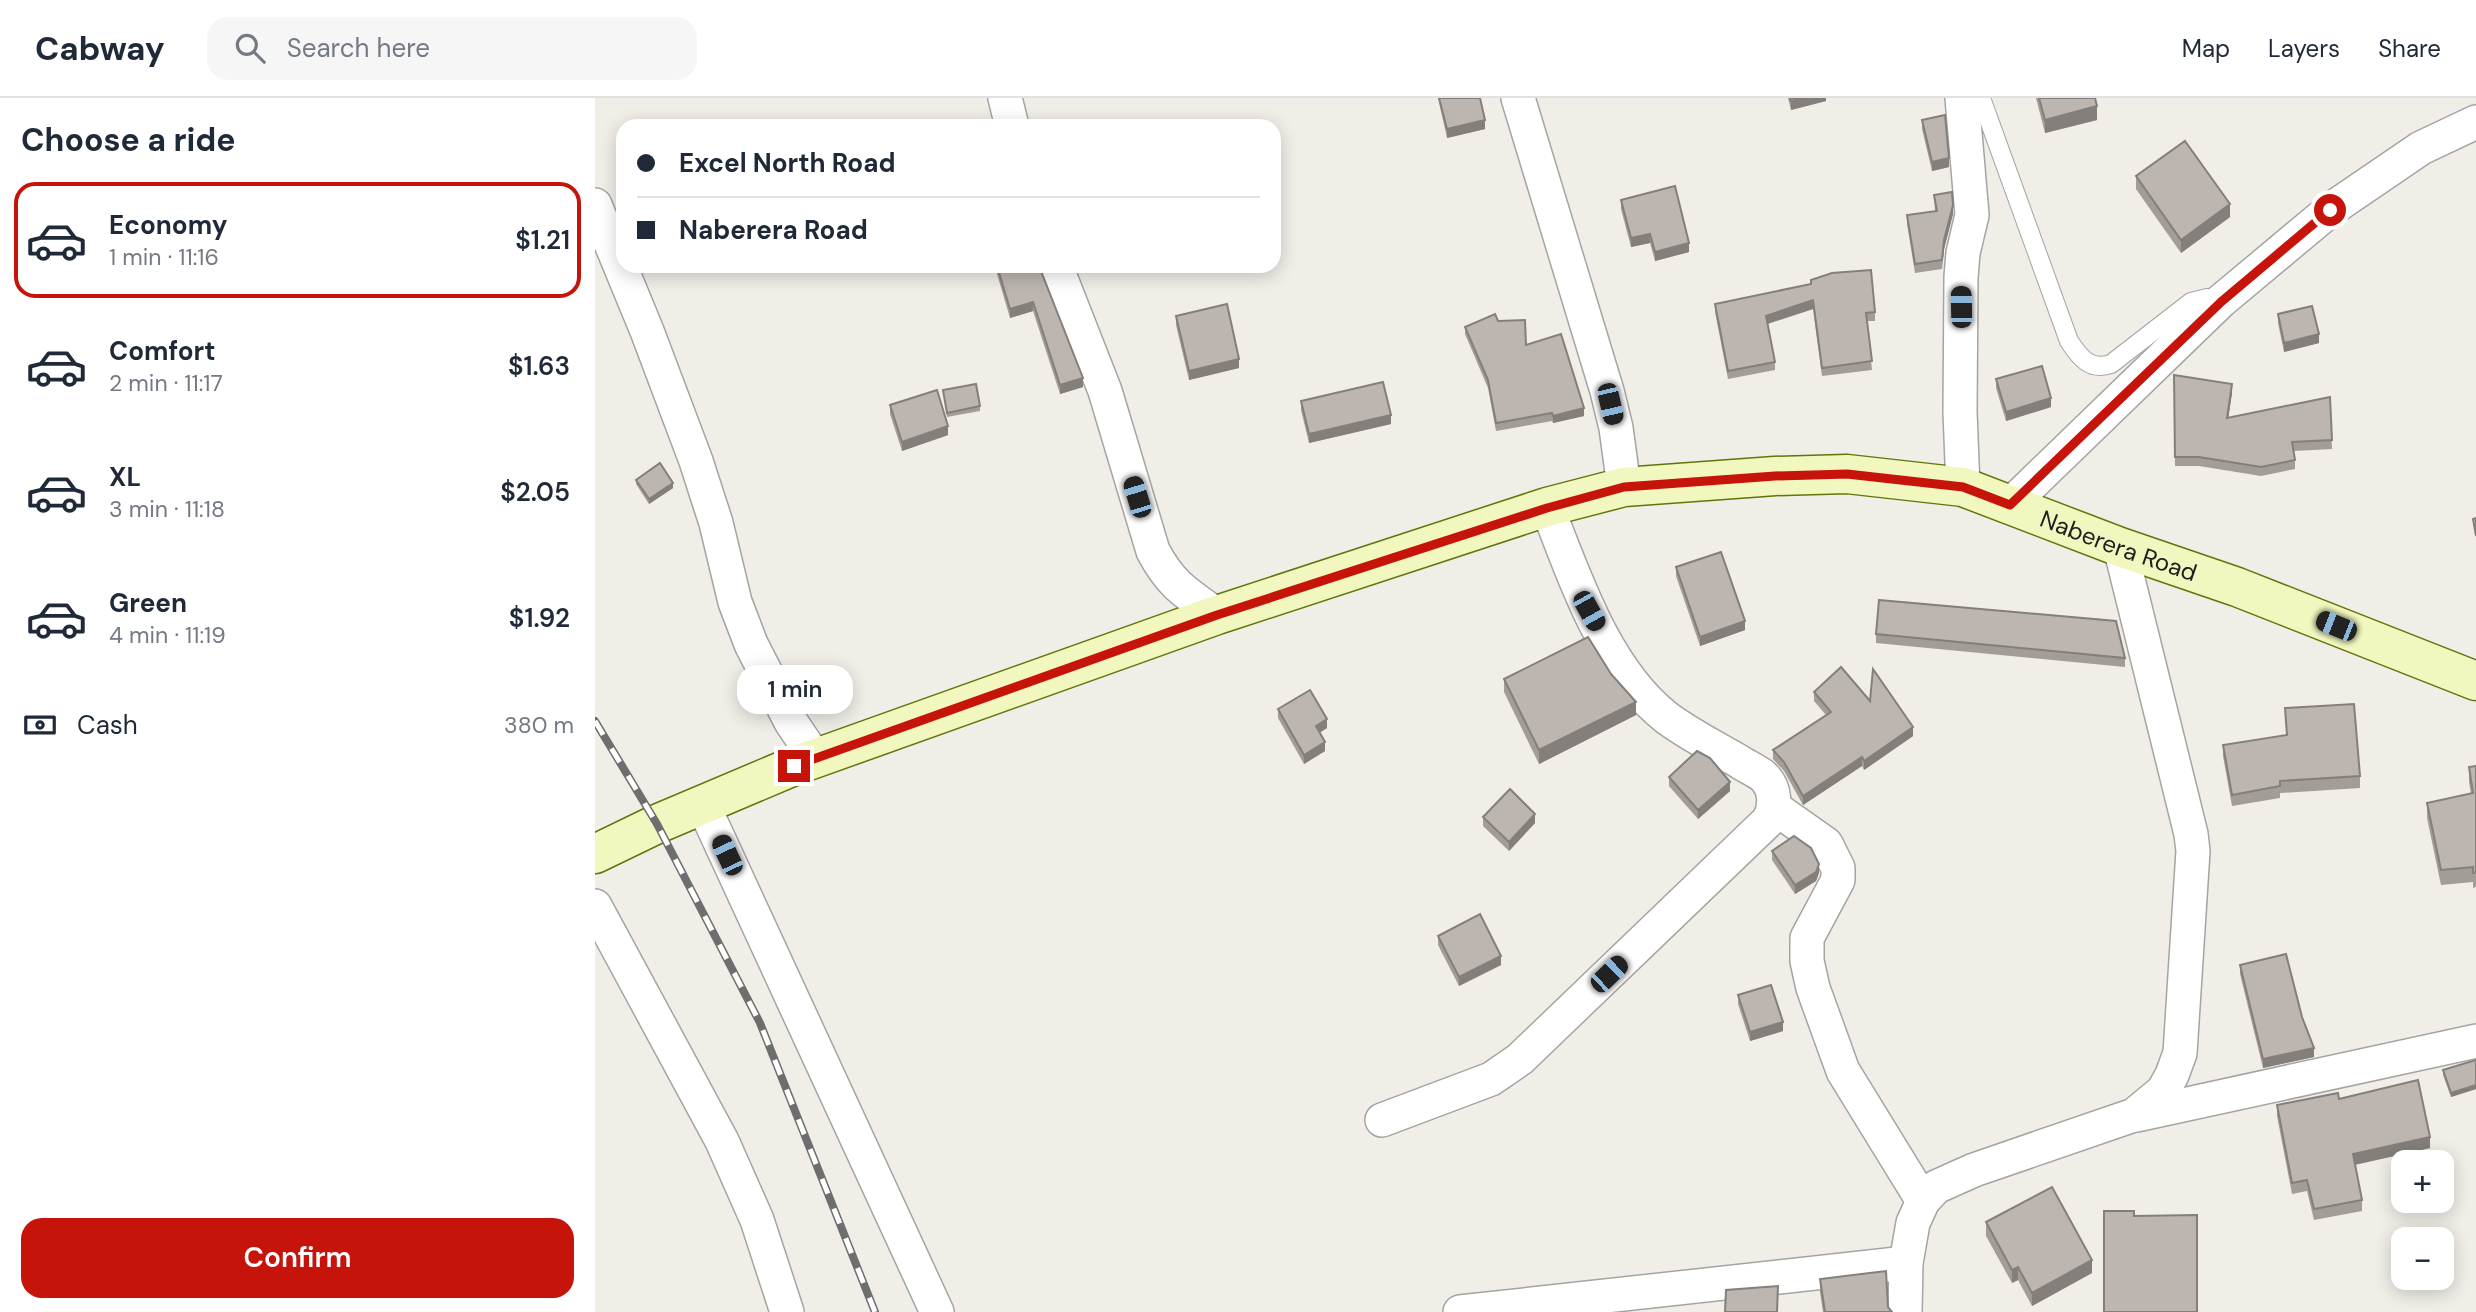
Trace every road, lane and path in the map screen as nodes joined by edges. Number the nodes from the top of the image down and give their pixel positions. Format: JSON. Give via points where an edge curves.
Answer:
{"nodes":[{"id":1,"x":1005,"y":98,"type":"edge"},
{"id":2,"x":1518,"y":98,"type":"edge"},
{"id":3,"x":1962,"y":98,"type":"edge"},
{"id":4,"x":1981,"y":98,"type":"edge"},
{"id":5,"x":2467,"y":115,"type":"edge"},
{"id":6,"x":1010,"y":119,"type":"edge"},
{"id":7,"x":595,"y":205,"type":"edge"},
{"id":8,"x":616,"y":256,"type":"edge"},
{"id":9,"x":623,"y":273,"type":"edge"},
{"id":10,"x":1059,"y":273,"type":"edge"},
{"id":11,"x":2221,"y":302,"type":"junction"},
{"id":12,"x":1624,"y":487,"type":"junction"},
{"id":13,"x":1963,"y":487,"type":"junction"},
{"id":14,"x":2010,"y":505,"type":"junction"},
{"id":15,"x":1547,"y":508,"type":"junction"},
{"id":16,"x":2120,"y":547,"type":"junction"},
{"id":17,"x":1217,"y":615,"type":"junction"},
{"id":18,"x":2476,"y":681,"type":"edge"},
{"id":19,"x":816,"y":759,"type":"junction"},
{"id":20,"x":703,"y":805,"type":"junction"},
{"id":21,"x":1775,"y":808,"type":"junction"},
{"id":22,"x":595,"y":854,"type":"edge"},
{"id":23,"x":595,"y":906,"type":"edge"},
{"id":24,"x":2476,"y":1041,"type":"edge"},
{"id":25,"x":2134,"y":1115,"type":"junction"},
{"id":26,"x":1382,"y":1120,"type":"dead end"},
{"id":27,"x":1923,"y":1201,"type":"junction"},
{"id":28,"x":1906,"y":1263,"type":"junction"},
{"id":29,"x":787,"y":1312,"type":"edge"},
{"id":30,"x":937,"y":1312,"type":"edge"},
{"id":31,"x":1460,"y":1312,"type":"edge"},
{"id":32,"x":1905,"y":1312,"type":"edge"}],
"edges":[{"from":1,"to":6,"type":"street"},
{"from":2,"to":12,"type":"street","via":[[1607,391]]},
{"from":3,"to":13,"type":"street","via":[[1972,215],[1961,277]]},
{"from":4,"to":11,"type":"lane","via":[[2069,341],[2080,358],[2089,365],[2111,364],[2191,302],[2207,298]]},
{"from":5,"to":11,"type":"street","via":[[2330,210]]},
{"from":7,"to":8,"type":"street"},
{"from":9,"to":19,"type":"street","via":[[695,461],[751,644],[791,722]]},
{"from":10,"to":17,"type":"street","via":[[1105,391],[1153,551],[1178,588]]},
{"from":11,"to":14,"type":"street"},
{"from":12,"to":13,"type":"street","name":"Naberera Road","via":[[1847,474]]},
{"from":12,"to":15,"type":"street","name":"Naberera Road"},
{"from":13,"to":14,"type":"street","name":"Naberera Road"},
{"from":14,"to":16,"type":"street","name":"Naberera Road"},
{"from":15,"to":17,"type":"street","name":"Naberera Road"},
{"from":15,"to":21,"type":"street","via":[[1589,611],[1644,697],[1668,719],[1764,777]]},
{"from":16,"to":18,"type":"street","name":"Naberera Road","via":[[2237,587]]},
{"from":16,"to":25,"type":"street","via":[[2193,851],[2179,1053],[2163,1091]]},
{"from":17,"to":19,"type":"street","name":"Naberera Road"},
{"from":19,"to":20,"type":"street","name":"Naberera Road"},
{"from":20,"to":22,"type":"street","name":"Naberera Road"},
{"from":20,"to":30,"type":"street"},
{"from":21,"to":26,"type":"street","via":[[1769,820],[1520,1059],[1491,1079]]},
{"from":21,"to":27,"type":"street","via":[[1826,844],[1837,868],[1838,880],[1807,938],[1813,988],[1843,1071]]},
{"from":23,"to":29,"type":"street","via":[[723,1142],[757,1220]]},
{"from":24,"to":25,"type":"street"},
{"from":25,"to":27,"type":"street","via":[[1974,1170],[1936,1187]]},
{"from":27,"to":28,"type":"street","via":[[1913,1223]]},
{"from":28,"to":31,"type":"street"},
{"from":28,"to":32,"type":"street"}]}
